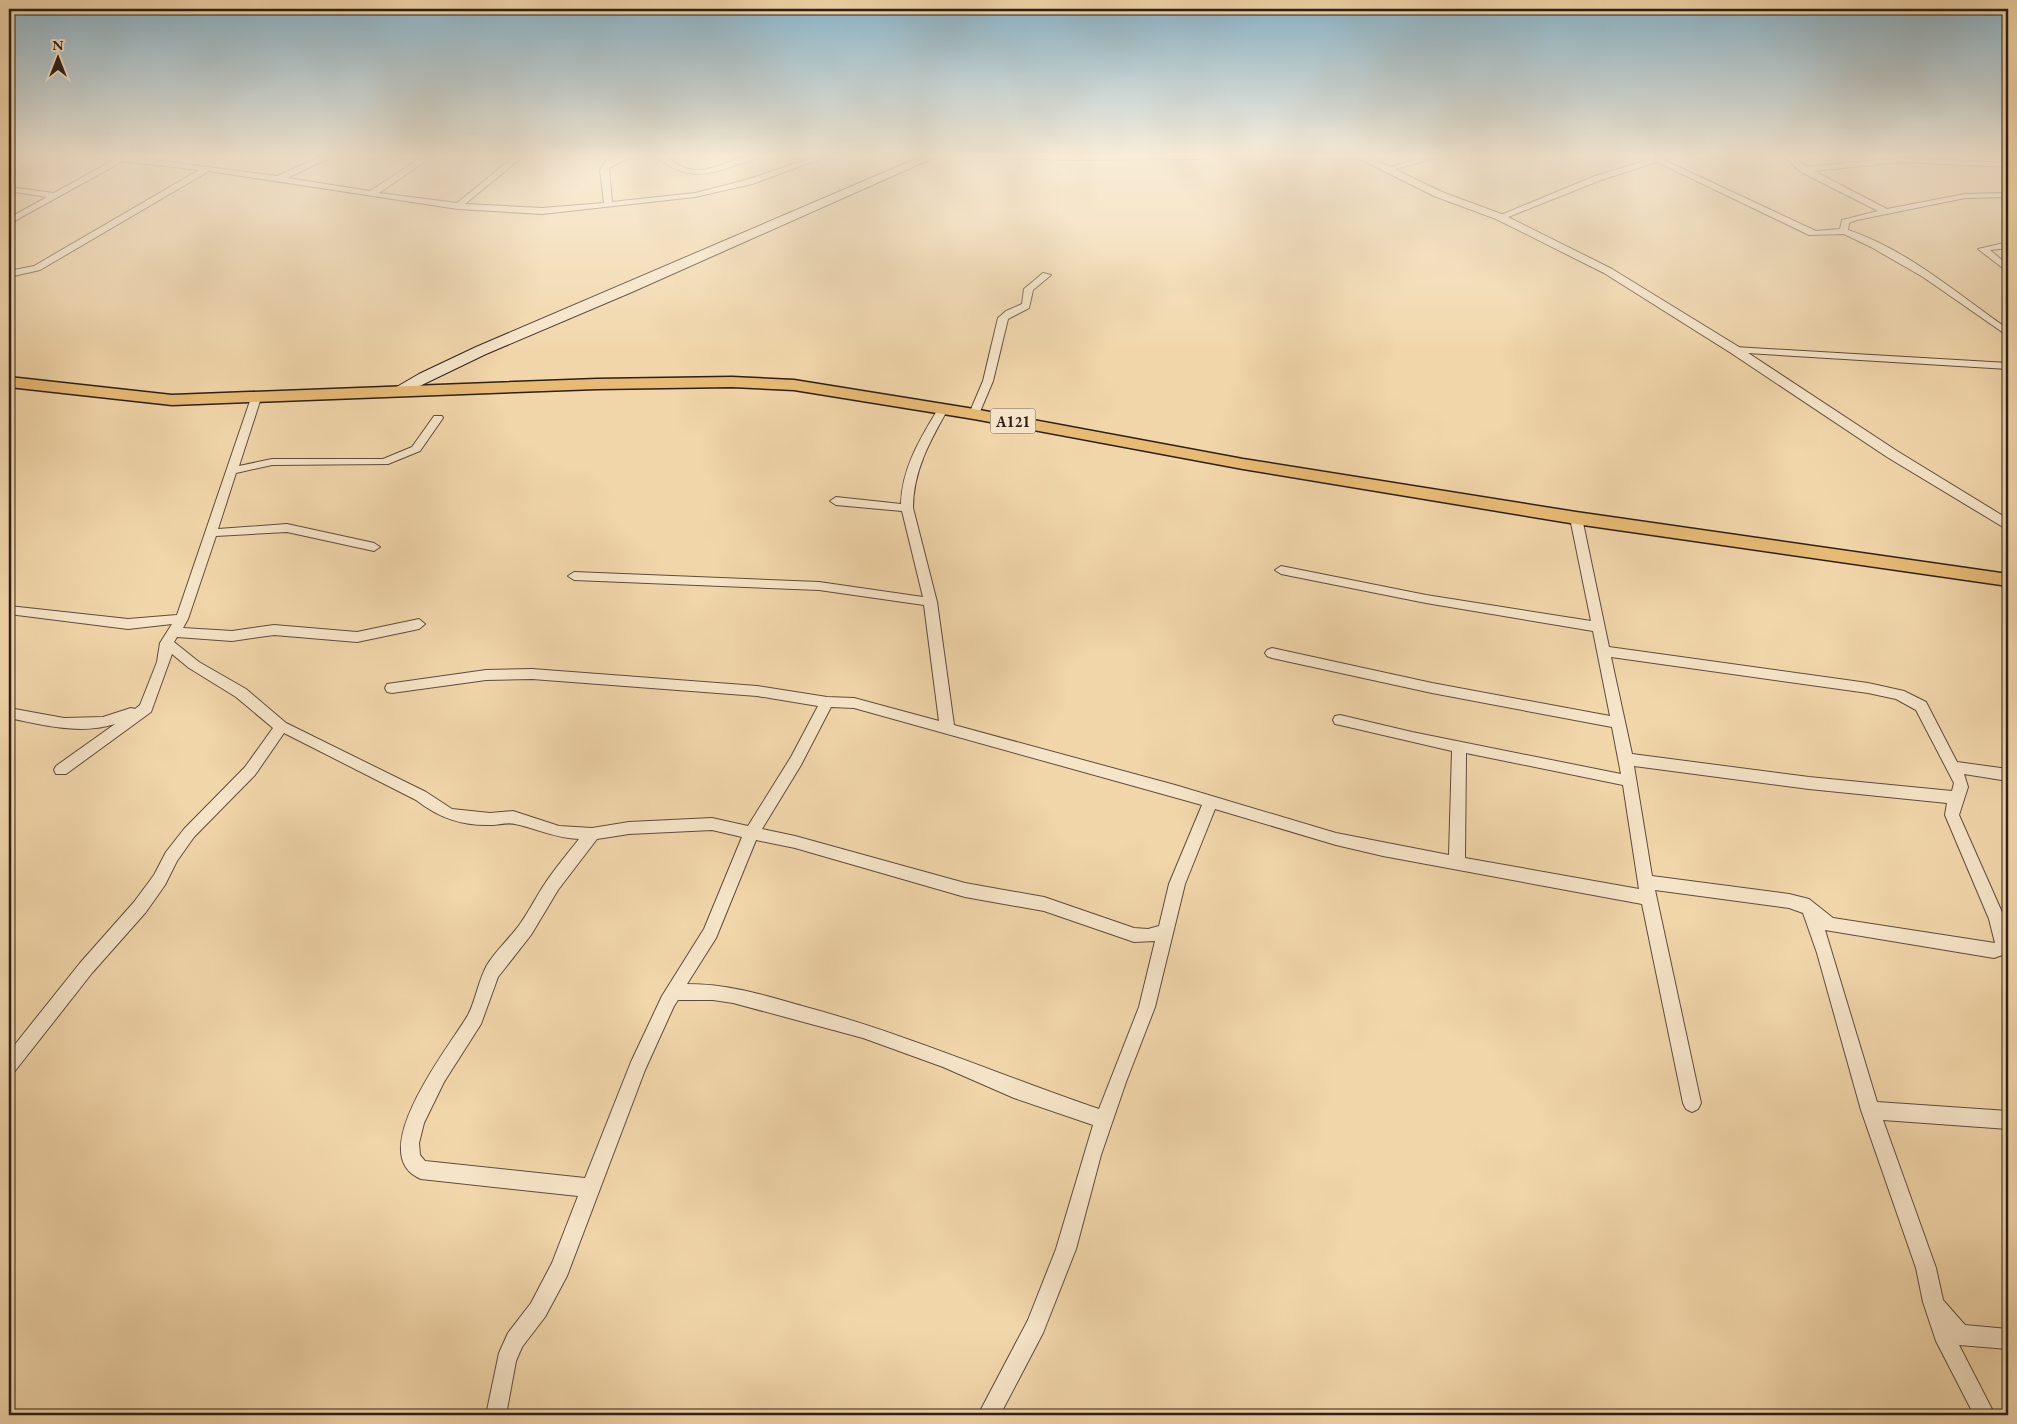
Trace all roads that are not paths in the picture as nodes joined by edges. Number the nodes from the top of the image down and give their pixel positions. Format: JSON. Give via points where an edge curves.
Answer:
{"nodes":[{"id":1,"x":116,"y":220,"type":"edge"},
{"id":2,"x":766,"y":220,"type":"edge"},
{"id":3,"x":781,"y":220,"type":"edge"},
{"id":4,"x":1507,"y":220,"type":"edge"},
{"id":5,"x":1786,"y":220,"type":"edge"},
{"id":6,"x":1849,"y":220,"type":"edge"},
{"id":7,"x":1844,"y":231,"type":"junction"},
{"id":8,"x":2008,"y":245,"type":"edge"},
{"id":9,"x":2008,"y":269,"type":"edge"},
{"id":10,"x":9,"y":274,"type":"edge"},
{"id":11,"x":1046,"y":275,"type":"dead end"},
{"id":12,"x":2008,"y":333,"type":"edge"},
{"id":13,"x":1735,"y":350,"type":"junction"},
{"id":14,"x":474,"y":353,"type":"junction"},
{"id":15,"x":2008,"y":366,"type":"edge"},
{"id":16,"x":9,"y":382,"type":"edge"},
{"id":17,"x":396,"y":392,"type":"junction"},
{"id":18,"x":256,"y":398,"type":"junction"},
{"id":19,"x":943,"y":409,"type":"junction"},
{"id":20,"x":974,"y":414,"type":"junction"},
{"id":21,"x":438,"y":418,"type":"dead end"},
{"id":22,"x":232,"y":471,"type":"junction"},
{"id":23,"x":836,"y":501,"type":"dead end"},
{"id":24,"x":907,"y":508,"type":"junction"},
{"id":25,"x":1576,"y":518,"type":"junction"},
{"id":26,"x":2008,"y":525,"type":"edge"},
{"id":27,"x":210,"y":533,"type":"junction"},
{"id":28,"x":374,"y":547,"type":"dead end"},
{"id":29,"x":1281,"y":570,"type":"dead end"},
{"id":30,"x":574,"y":576,"type":"dead end"},
{"id":31,"x":2008,"y":580,"type":"edge"},
{"id":32,"x":931,"y":602,"type":"junction"},
{"id":33,"x":9,"y":610,"type":"edge"},
{"id":34,"x":182,"y":619,"type":"junction"},
{"id":35,"x":419,"y":624,"type":"dead end"},
{"id":36,"x":1598,"y":627,"type":"junction"},
{"id":37,"x":170,"y":638,"type":"junction"},
{"id":38,"x":1603,"y":651,"type":"junction"},
{"id":39,"x":1272,"y":653,"type":"dead end"},
{"id":40,"x":392,"y":688,"type":"dead end"},
{"id":41,"x":827,"y":702,"type":"junction"},
{"id":42,"x":146,"y":708,"type":"junction"},
{"id":43,"x":9,"y":713,"type":"edge"},
{"id":44,"x":1340,"y":720,"type":"dead end"},
{"id":45,"x":1618,"y":723,"type":"junction"},
{"id":46,"x":281,"y":727,"type":"junction"},
{"id":47,"x":947,"y":727,"type":"junction"},
{"id":48,"x":1459,"y":746,"type":"junction"},
{"id":49,"x":1626,"y":759,"type":"junction"},
{"id":50,"x":1952,"y":767,"type":"junction"},
{"id":51,"x":61,"y":770,"type":"dead end"},
{"id":52,"x":2008,"y":775,"type":"edge"},
{"id":53,"x":1629,"y":780,"type":"junction"},
{"id":54,"x":1955,"y":798,"type":"junction"},
{"id":55,"x":1210,"y":802,"type":"junction"},
{"id":56,"x":751,"y":833,"type":"junction"},
{"id":57,"x":592,"y":834,"type":"junction"},
{"id":58,"x":1457,"y":863,"type":"junction"},
{"id":59,"x":1646,"y":882,"type":"junction"},
{"id":60,"x":1649,"y":898,"type":"junction"},
{"id":61,"x":1809,"y":907,"type":"junction"},
{"id":62,"x":1167,"y":931,"type":"junction"},
{"id":63,"x":674,"y":992,"type":"junction"},
{"id":64,"x":9,"y":1065,"type":"edge"},
{"id":65,"x":1692,"y":1103,"type":"dead end"},
{"id":66,"x":1870,"y":1110,"type":"junction"},
{"id":67,"x":1104,"y":1120,"type":"junction"},
{"id":68,"x":2008,"y":1120,"type":"edge"},
{"id":69,"x":590,"y":1188,"type":"junction"},
{"id":70,"x":1933,"y":1302,"type":"junction"},
{"id":71,"x":2008,"y":1338,"type":"edge"},
{"id":72,"x":496,"y":1415,"type":"edge"},
{"id":73,"x":988,"y":1415,"type":"edge"},
{"id":74,"x":1985,"y":1415,"type":"edge"}],
"edges":[{"from":1,"to":10,"type":"street","via":[[36,268]]},
{"from":2,"to":14,"type":"main road","via":[[582,300]]},
{"from":3,"to":14,"type":"main road"},
{"from":4,"to":13,"type":"street","via":[[1608,271]]},
{"from":5,"to":7,"type":"street","via":[[1812,233]]},
{"from":6,"to":7,"type":"street","via":[[1845,222]]},
{"from":7,"to":12,"type":"street","via":[[1912,264]]},
{"from":8,"to":9,"type":"street","via":[[1982,249]]},
{"from":11,"to":20,"type":"street","via":[[1029,289],[1026,306],[1003,318],[988,381]]},
{"from":13,"to":15,"type":"street"},
{"from":13,"to":26,"type":"street","via":[[1892,454]]},
{"from":14,"to":17,"type":"main road"},
{"from":16,"to":18,"type":"main road","number":"A121","via":[[148,398]]},
{"from":17,"to":18,"type":"main road","number":"A121"},
{"from":17,"to":19,"type":"main road","number":"A121","via":[[747,382],[794,385]]},
{"from":18,"to":22,"type":"street"},
{"from":19,"to":20,"type":"main road","number":"A121"},
{"from":19,"to":24,"type":"street","via":[[924,439],[916,460],[906,498]]},
{"from":20,"to":25,"type":"main road","number":"A121","via":[[1253,466]]},
{"from":21,"to":22,"type":"street","via":[[416,449],[384,462],[272,462]]},
{"from":22,"to":27,"type":"street"},
{"from":23,"to":24,"type":"street"},
{"from":24,"to":32,"type":"street"},
{"from":25,"to":31,"type":"main road","number":"A121"},
{"from":25,"to":36,"type":"street"},
{"from":27,"to":28,"type":"street","via":[[287,528]]},
{"from":27,"to":34,"type":"street"},
{"from":29,"to":36,"type":"street","via":[[1426,599]]},
{"from":30,"to":32,"type":"street","via":[[819,586]]},
{"from":32,"to":47,"type":"street"},
{"from":33,"to":34,"type":"street","via":[[128,624]]},
{"from":34,"to":37,"type":"street"},
{"from":35,"to":37,"type":"street","via":[[357,637],[274,630],[232,636],[191,632]]},
{"from":36,"to":38,"type":"street"},
{"from":37,"to":42,"type":"street"},
{"from":37,"to":46,"type":"street","via":[[194,665],[241,693]]},
{"from":38,"to":45,"type":"street"},
{"from":38,"to":50,"type":"street","via":[[1899,695],[1921,706]]},
{"from":39,"to":45,"type":"street","via":[[1432,688]]},
{"from":40,"to":41,"type":"street","via":[[486,674],[532,674],[757,691]]},
{"from":41,"to":47,"type":"street","via":[[854,704]]},
{"from":41,"to":56,"type":"street","via":[[796,761]]},
{"from":42,"to":43,"type":"street","via":[[103,722],[88,723],[64,723]]},
{"from":42,"to":51,"type":"street"},
{"from":44,"to":48,"type":"street"},
{"from":45,"to":49,"type":"street"},
{"from":46,"to":57,"type":"street","via":[[421,796],[450,815],[490,819],[513,817],[559,832]]},
{"from":46,"to":64,"type":"street","via":[[250,771],[189,833],[140,907],[86,968]]},
{"from":47,"to":55,"type":"street"},
{"from":48,"to":53,"type":"street"},
{"from":48,"to":58,"type":"street"},
{"from":49,"to":53,"type":"street"},
{"from":49,"to":54,"type":"street"},
{"from":50,"to":52,"type":"street"},
{"from":50,"to":54,"type":"street","via":[[1961,783],[1961,790]]},
{"from":53,"to":59,"type":"street"},
{"from":54,"to":61,"type":"street","via":[[1951,806],[1952,815],[1997,920],[2003,948],[1994,951],[1829,924]]},
{"from":55,"to":58,"type":"street","via":[[1336,839]]},
{"from":55,"to":62,"type":"street","via":[[1177,884]]},
{"from":56,"to":57,"type":"street","via":[[700,824],[629,828]]},
{"from":56,"to":62,"type":"street","via":[[795,842],[965,890],[1044,904],[1134,935],[1148,936]]},
{"from":56,"to":63,"type":"street","via":[[710,933]]},
{"from":57,"to":69,"type":"street","via":[[493,970],[477,1014],[450,1054],[413,1124],[409,1148],[413,1167],[421,1170]]},
{"from":58,"to":60,"type":"street"},
{"from":59,"to":60,"type":"street"},
{"from":59,"to":61,"type":"street","via":[[1789,901]]},
{"from":60,"to":65,"type":"street"},
{"from":61,"to":66,"type":"street"},
{"from":62,"to":67,"type":"street","via":[[1147,1006]]},
{"from":63,"to":67,"type":"street","via":[[733,995],[863,1030]]},
{"from":63,"to":69,"type":"street","via":[[637,1068]]},
{"from":66,"to":68,"type":"street"},
{"from":66,"to":70,"type":"street","via":[[1912,1224]]},
{"from":67,"to":73,"type":"street","via":[[1066,1248],[1036,1326]]},
{"from":69,"to":72,"type":"street","via":[[560,1269],[506,1360]]},
{"from":70,"to":71,"type":"street","via":[[1960,1335]]},
{"from":70,"to":74,"type":"street","via":[[1946,1341]]}]}
